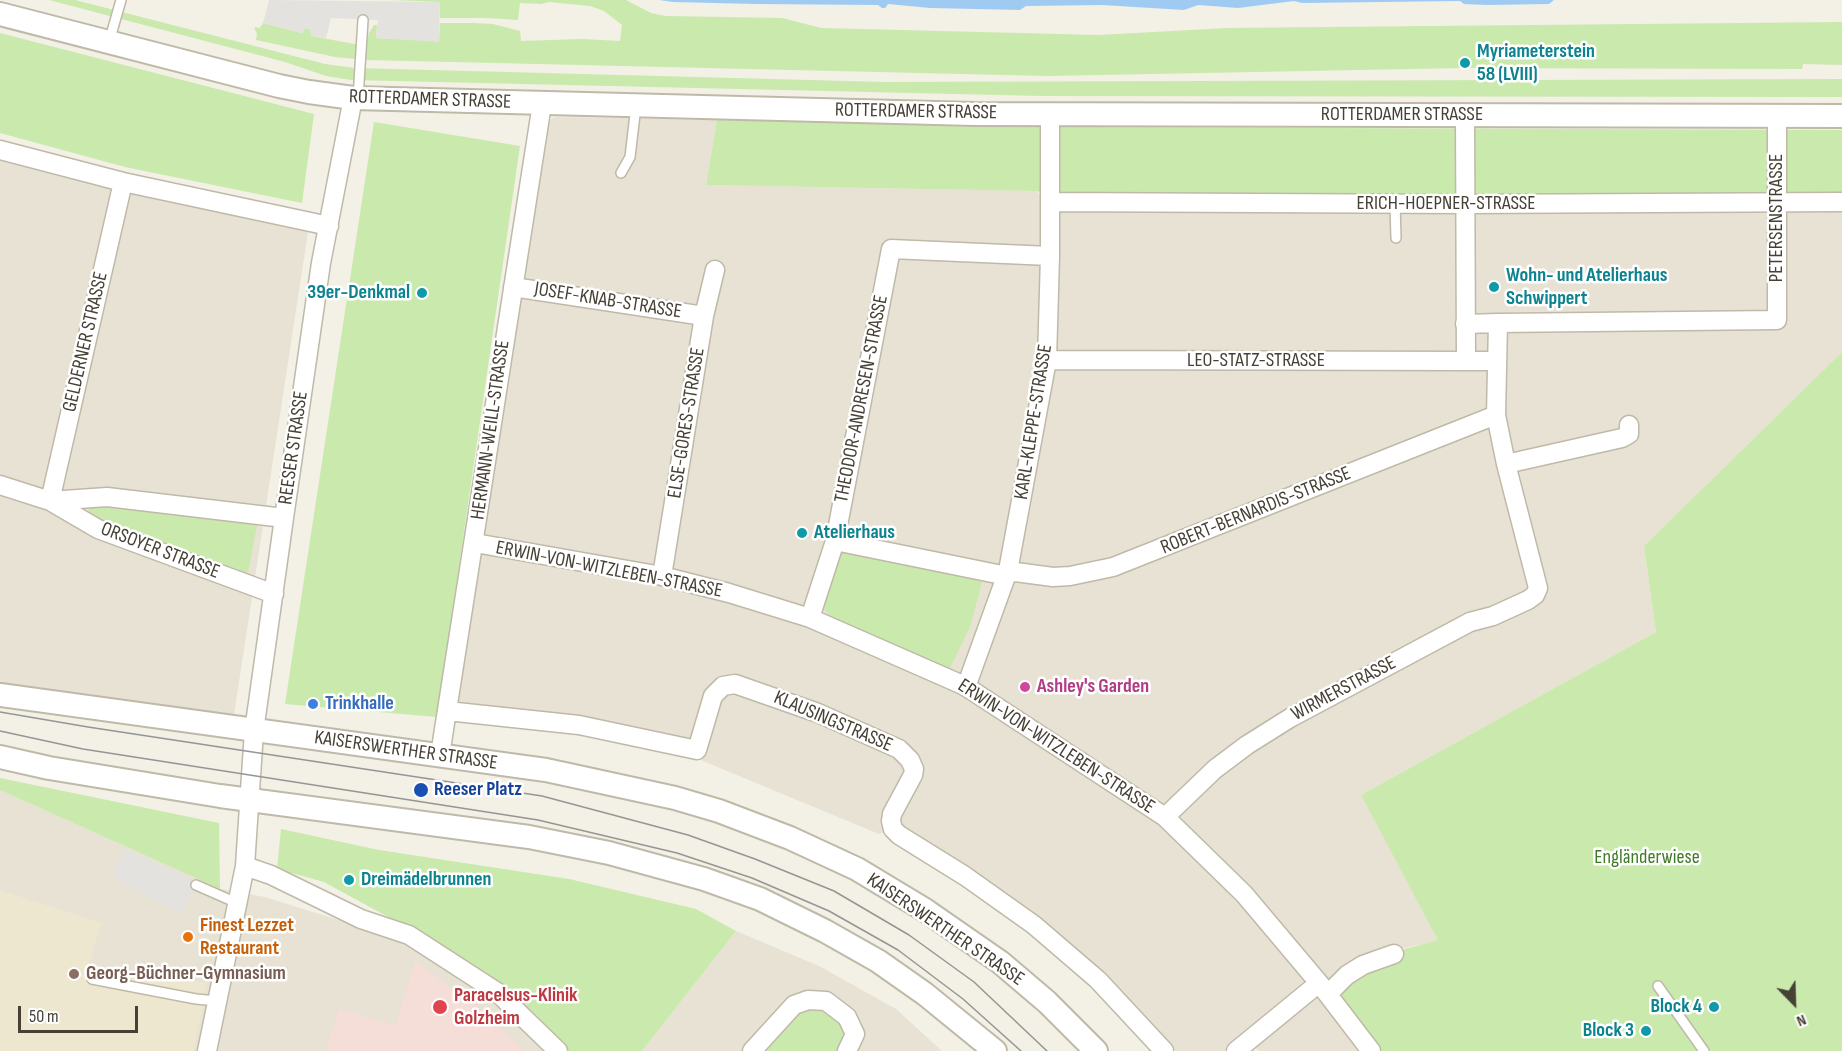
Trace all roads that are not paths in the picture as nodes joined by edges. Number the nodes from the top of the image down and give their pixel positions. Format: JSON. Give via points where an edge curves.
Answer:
{"nodes":[{"id":1,"x":121,"y":0,"type":"edge"},
{"id":2,"x":0,"y":14,"type":"edge"},
{"id":3,"x":363,"y":20,"type":"dead end"},
{"id":4,"x":110,"y":42,"type":"junction"},
{"id":5,"x":355,"y":98,"type":"junction"},
{"id":6,"x":542,"y":104,"type":"junction"},
{"id":7,"x":636,"y":106,"type":"junction"},
{"id":8,"x":1050,"y":113,"type":"junction"},
{"id":9,"x":1465,"y":116,"type":"junction"},
{"id":10,"x":1777,"y":116,"type":"junction"},
{"id":11,"x":1842,"y":116,"type":"edge"},
{"id":12,"x":0,"y":150,"type":"edge"},
{"id":13,"x":621,"y":173,"type":"dead end"},
{"id":14,"x":123,"y":182,"type":"junction"},
{"id":15,"x":1050,"y":202,"type":"junction"},
{"id":16,"x":1842,"y":202,"type":"edge"},
{"id":17,"x":1777,"y":203,"type":"junction"},
{"id":18,"x":1395,"y":204,"type":"junction"},
{"id":19,"x":1464,"y":204,"type":"junction"},
{"id":20,"x":329,"y":226,"type":"junction"},
{"id":21,"x":1396,"y":238,"type":"dead end"},
{"id":22,"x":1050,"y":256,"type":"junction"},
{"id":23,"x":715,"y":270,"type":"dead end"},
{"id":24,"x":513,"y":287,"type":"junction"},
{"id":25,"x":704,"y":316,"type":"junction"},
{"id":26,"x":1498,"y":323,"type":"junction"},
{"id":27,"x":1465,"y":324,"type":"junction"},
{"id":28,"x":1047,"y":360,"type":"junction"},
{"id":29,"x":1466,"y":361,"type":"junction"},
{"id":30,"x":1497,"y":361,"type":"junction"},
{"id":31,"x":1496,"y":415,"type":"junction"},
{"id":32,"x":1629,"y":425,"type":"dead end"},
{"id":33,"x":1506,"y":464,"type":"junction"},
{"id":34,"x":0,"y":485,"type":"edge"},
{"id":35,"x":50,"y":501,"type":"junction"},
{"id":36,"x":284,"y":518,"type":"junction"},
{"id":37,"x":835,"y":542,"type":"junction"},
{"id":38,"x":475,"y":543,"type":"junction"},
{"id":39,"x":1008,"y":573,"type":"junction"},
{"id":40,"x":662,"y":576,"type":"junction"},
{"id":41,"x":274,"y":594,"type":"junction"},
{"id":42,"x":810,"y":618,"type":"junction"},
{"id":43,"x":966,"y":687,"type":"junction"},
{"id":44,"x":0,"y":695,"type":"edge"},
{"id":45,"x":447,"y":711,"type":"junction"},
{"id":46,"x":254,"y":732,"type":"junction"},
{"id":47,"x":440,"y":755,"type":"junction"},
{"id":48,"x":0,"y":757,"type":"edge"},
{"id":49,"x":250,"y":799,"type":"junction"},
{"id":50,"x":1165,"y":817,"type":"junction"},
{"id":51,"x":244,"y":866,"type":"junction"},
{"id":52,"x":196,"y":885,"type":"dead end"},
{"id":53,"x":237,"y":903,"type":"junction"},
{"id":54,"x":1394,"y":954,"type":"dead end"},
{"id":55,"x":92,"y":979,"type":"dead end"},
{"id":56,"x":1658,"y":986,"type":"dead end"},
{"id":57,"x":1324,"y":989,"type":"junction"},
{"id":58,"x":217,"y":1001,"type":"junction"},
{"id":59,"x":207,"y":1051,"type":"edge"},
{"id":60,"x":558,"y":1051,"type":"edge"},
{"id":61,"x":752,"y":1051,"type":"edge"},
{"id":62,"x":847,"y":1051,"type":"edge"},
{"id":63,"x":995,"y":1051,"type":"edge"},
{"id":64,"x":1096,"y":1051,"type":"edge"},
{"id":65,"x":1164,"y":1051,"type":"edge"},
{"id":66,"x":1236,"y":1051,"type":"edge"},
{"id":67,"x":1371,"y":1051,"type":"edge"},
{"id":68,"x":1704,"y":1051,"type":"edge"}],
"edges":[{"from":1,"to":4,"type":"lane"},
{"from":2,"to":4,"type":"street","name":"ROTTERDAMER STRASSE"},
{"from":3,"to":5,"type":"lane"},
{"from":4,"to":5,"type":"street","name":"ROTTERDAMER STRASSE","via":[[279,86]]},
{"from":5,"to":6,"type":"street","name":"ROTTERDAMER STRASSE"},
{"from":5,"to":20,"type":"street","name":"REESER STRASSE"},
{"from":6,"to":7,"type":"street","name":"ROTTERDAMER STRASSE"},
{"from":6,"to":24,"type":"street","name":"HERMANN-WEILL-STRASSE"},
{"from":7,"to":8,"type":"street","name":"ROTTERDAMER STRASSE"},
{"from":7,"to":13,"type":"lane","via":[[630,157]]},
{"from":8,"to":9,"type":"street","name":"ROTTERDAMER STRASSE"},
{"from":8,"to":15,"type":"street","name":"KARL-KLEPPE-STRASSE"},
{"from":9,"to":10,"type":"street","name":"ROTTERDAMER STRASSE"},
{"from":9,"to":19,"type":"street"},
{"from":10,"to":11,"type":"street","name":"ROTTERDAMER STRASSE"},
{"from":10,"to":17,"type":"street","name":"PETERSENSTRASSE"},
{"from":12,"to":14,"type":"street"},
{"from":14,"to":20,"type":"street"},
{"from":14,"to":35,"type":"street","name":"GELDERNER STRASSE"},
{"from":15,"to":18,"type":"street","name":"ERICH-HOEPNER-STRASSE"},
{"from":15,"to":22,"type":"street","name":"KARL-KLEPPE-STRASSE"},
{"from":16,"to":17,"type":"street","name":"ERICH-HOEPNER-STRASSE"},
{"from":17,"to":19,"type":"street","name":"ERICH-HOEPNER-STRASSE"},
{"from":17,"to":26,"type":"street","name":"PETERSENSTRASSE","via":[[1777,320]]},
{"from":18,"to":19,"type":"street","name":"ERICH-HOEPNER-STRASSE"},
{"from":18,"to":21,"type":"lane"},
{"from":19,"to":27,"type":"street"},
{"from":20,"to":36,"type":"street","name":"REESER STRASSE"},
{"from":22,"to":28,"type":"street","name":"KARL-KLEPPE-STRASSE"},
{"from":22,"to":37,"type":"street","name":"THEODOR-ANDRESEN-STRASSE","via":[[891,249]]},
{"from":23,"to":25,"type":"street","name":"ELSE-GORES-STRASSE"},
{"from":24,"to":25,"type":"street","name":"JOSEF-KNAB-STRASSE"},
{"from":24,"to":38,"type":"street","name":"HERMANN-WEILL-STRASSE"},
{"from":25,"to":40,"type":"street","name":"ELSE-GORES-STRASSE"},
{"from":26,"to":27,"type":"street"},
{"from":26,"to":30,"type":"street"},
{"from":27,"to":29,"type":"street"},
{"from":28,"to":29,"type":"street","name":"LEO-STATZ-STRASSE"},
{"from":28,"to":39,"type":"street","name":"KARL-KLEPPE-STRASSE"},
{"from":29,"to":30,"type":"street","name":"LEO-STATZ-STRASSE"},
{"from":30,"to":31,"type":"street"},
{"from":31,"to":33,"type":"street"},
{"from":31,"to":39,"type":"street","name":"ROBERT-BERNARDIS-STRASSE","via":[[1113,567],[1053,577]]},
{"from":32,"to":33,"type":"street","via":[[1629,434],[1622,438]]},
{"from":33,"to":50,"type":"street","name":"WIRMERSTRASSE","via":[[1538,588],[1535,595],[1493,616],[1470,622],[1290,718],[1215,769]]},
{"from":34,"to":35,"type":"street","name":"ORSOYER STRASSE"},
{"from":35,"to":36,"type":"street","name":"ORSOYER STRASSE","via":[[106,497]]},
{"from":35,"to":41,"type":"street","name":"ORSOYER STRASSE","via":[[98,529]]},
{"from":36,"to":41,"type":"street","name":"REESER STRASSE"},
{"from":37,"to":39,"type":"street","name":"ROBERT-BERNARDIS-STRASSE"},
{"from":37,"to":42,"type":"street","name":"THEODOR-ANDRESEN-STRASSE"},
{"from":38,"to":40,"type":"street","name":"ERWIN-VON-WITZLEBEN-STRASSE"},
{"from":38,"to":45,"type":"street","name":"HERMANN-WEILL-STRASSE"},
{"from":39,"to":43,"type":"street","name":"KARL-KLEPPE-STRASSE"},
{"from":40,"to":42,"type":"street","name":"ERWIN-VON-WITZLEBEN-STRASSE"},
{"from":41,"to":46,"type":"street","name":"REESER STRASSE"},
{"from":42,"to":43,"type":"street","name":"ERWIN-VON-WITZLEBEN-STRASSE"},
{"from":43,"to":50,"type":"street","name":"ERWIN-VON-WITZLEBEN-STRASSE"},
{"from":44,"to":46,"type":"street","name":"KAISERSWERTHER STRASSE"},
{"from":45,"to":47,"type":"street","name":"HERMANN-WEILL-STRASSE"},
{"from":45,"to":65,"type":"street","name":"KLAUSINGSTRASSE","via":[[579,725],[697,750],[713,696],[723,686],[735,684],[818,713],[899,749],[914,769],[892,814],[893,829],[1034,926],[1098,980]]},
{"from":46,"to":47,"type":"street","name":"KAISERSWERTHER STRASSE"},
{"from":46,"to":49,"type":"street","name":"REESER STRASSE"},
{"from":47,"to":64,"type":"street","name":"KAISERSWERTHER STRASSE","via":[[546,770],[675,798],[790,838],[857,869],[1000,962]]},
{"from":48,"to":49,"type":"street","via":[[93,776]]},
{"from":49,"to":51,"type":"street","name":"REESER STRASSE"},
{"from":49,"to":63,"type":"street","via":[[530,837],[704,879],[760,899],[878,961]]},
{"from":50,"to":57,"type":"street","name":"ERWIN-VON-WITZLEBEN-STRASSE","via":[[1244,894]]},
{"from":51,"to":53,"type":"street","name":"REESER STRASSE"},
{"from":51,"to":60,"type":"street","via":[[271,875],[361,920],[410,935],[497,992]]},
{"from":52,"to":53,"type":"lane"},
{"from":53,"to":58,"type":"street","name":"REESER STRASSE"},
{"from":54,"to":57,"type":"street","via":[[1363,965]]},
{"from":55,"to":58,"type":"lane"},
{"from":56,"to":68,"type":"lane"},
{"from":57,"to":66,"type":"street"},
{"from":57,"to":67,"type":"street","name":"ERWIN-VON-WITZLEBEN-STRASSE"},
{"from":58,"to":59,"type":"street","name":"REESER STRASSE"},
{"from":61,"to":62,"type":"street","via":[[794,1005],[808,1000],[826,1001],[847,1017],[855,1034]]}]}
